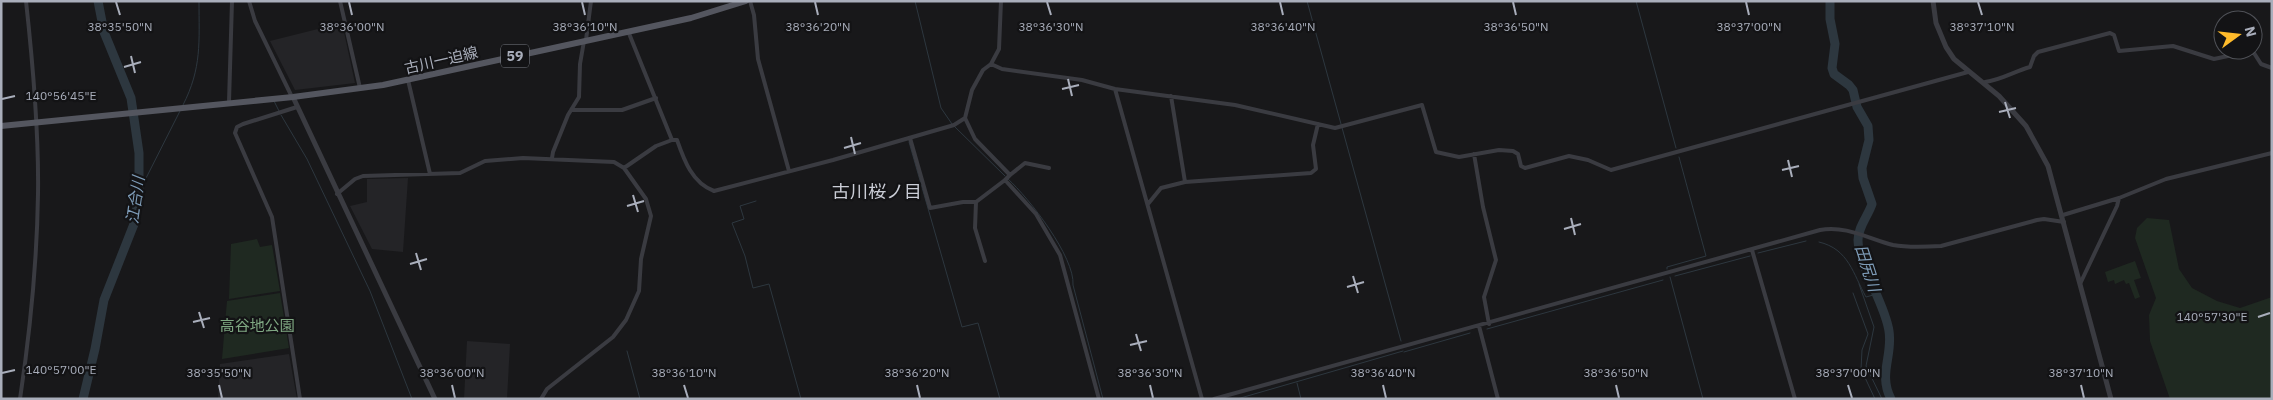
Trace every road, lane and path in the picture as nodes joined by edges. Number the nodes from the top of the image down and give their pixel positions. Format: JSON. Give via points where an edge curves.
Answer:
{"nodes":[{"id":1,"x":26,"y":1,"type":"edge"},
{"id":2,"x":232,"y":1,"type":"edge"},
{"id":3,"x":248,"y":1,"type":"edge"},
{"id":4,"x":340,"y":1,"type":"edge"},
{"id":5,"x":591,"y":1,"type":"edge"},
{"id":6,"x":746,"y":1,"type":"edge"},
{"id":7,"x":750,"y":1,"type":"edge"},
{"id":8,"x":1001,"y":1,"type":"edge"},
{"id":9,"x":1933,"y":1,"type":"edge"},
{"id":10,"x":628,"y":31,"type":"junction"},
{"id":11,"x":585,"y":41,"type":"junction"},
{"id":12,"x":991,"y":64,"type":"junction"},
{"id":13,"x":2272,"y":68,"type":"edge"},
{"id":14,"x":1968,"y":72,"type":"junction"},
{"id":15,"x":408,"y":80,"type":"junction"},
{"id":16,"x":1985,"y":82,"type":"junction"},
{"id":17,"x":360,"y":88,"type":"junction"},
{"id":18,"x":1115,"y":89,"type":"junction"},
{"id":19,"x":1171,"y":96,"type":"junction"},
{"id":20,"x":292,"y":97,"type":"junction"},
{"id":21,"x":656,"y":98,"type":"junction"},
{"id":22,"x":227,"y":102,"type":"junction"},
{"id":23,"x":297,"y":107,"type":"junction"},
{"id":24,"x":571,"y":110,"type":"junction"},
{"id":25,"x":965,"y":118,"type":"junction"},
{"id":26,"x":38,"y":124,"type":"junction"},
{"id":27,"x":1318,"y":124,"type":"junction"},
{"id":28,"x":1,"y":126,"type":"edge"},
{"id":29,"x":910,"y":138,"type":"junction"},
{"id":30,"x":672,"y":140,"type":"junction"},
{"id":31,"x":2272,"y":153,"type":"edge"},
{"id":32,"x":1474,"y":154,"type":"junction"},
{"id":33,"x":552,"y":158,"type":"junction"},
{"id":34,"x":624,"y":168,"type":"junction"},
{"id":35,"x":1049,"y":168,"type":"dead end"},
{"id":36,"x":789,"y":171,"type":"junction"},
{"id":37,"x":430,"y":174,"type":"junction"},
{"id":38,"x":1007,"y":177,"type":"junction"},
{"id":39,"x":1185,"y":182,"type":"junction"},
{"id":40,"x":337,"y":194,"type":"junction"},
{"id":41,"x":2119,"y":198,"type":"junction"},
{"id":42,"x":976,"y":202,"type":"junction"},
{"id":43,"x":1148,"y":204,"type":"junction"},
{"id":44,"x":2063,"y":215,"type":"junction"},
{"id":45,"x":2065,"y":222,"type":"junction"},
{"id":46,"x":1752,"y":250,"type":"junction"},
{"id":47,"x":985,"y":261,"type":"dead end"},
{"id":48,"x":2080,"y":284,"type":"junction"},
{"id":49,"x":1489,"y":324,"type":"junction"},
{"id":50,"x":1479,"y":326,"type":"junction"},
{"id":51,"x":20,"y":399,"type":"edge"},
{"id":52,"x":300,"y":399,"type":"edge"},
{"id":53,"x":435,"y":399,"type":"edge"},
{"id":54,"x":541,"y":399,"type":"edge"},
{"id":55,"x":1099,"y":399,"type":"edge"},
{"id":56,"x":1202,"y":399,"type":"edge"},
{"id":57,"x":1214,"y":399,"type":"edge"},
{"id":58,"x":1498,"y":399,"type":"edge"},
{"id":59,"x":1795,"y":399,"type":"edge"},
{"id":60,"x":2111,"y":399,"type":"edge"}],
"edges":[{"from":1,"to":26,"type":"street"},
{"from":2,"to":22,"type":"street"},
{"from":3,"to":20,"type":"street"},
{"from":4,"to":17,"type":"street"},
{"from":5,"to":11,"type":"street"},
{"from":6,"to":10,"type":"main road","name":"古川一迫線","number":"59","via":[[690,18]]},
{"from":7,"to":36,"type":"street","via":[[758,59]]},
{"from":8,"to":12,"type":"street","via":[[999,49]]},
{"from":9,"to":14,"type":"street","via":[[1940,35],[1954,59]]},
{"from":10,"to":11,"type":"main road","name":"古川一迫線","number":"59"},
{"from":10,"to":21,"type":"street"},
{"from":11,"to":15,"type":"main road","name":"古川一迫線","number":"59"},
{"from":11,"to":24,"type":"street","via":[[580,64],[579,97]]},
{"from":12,"to":18,"type":"street","via":[[1002,69],[1082,80]]},
{"from":12,"to":25,"type":"street","via":[[983,70],[972,90]]},
{"from":13,"to":16,"type":"street","via":[[2261,64],[2254,54],[2214,59],[2174,46],[2119,51],[2114,35],[2110,33],[2038,52],[2030,67]]},
{"from":14,"to":16,"type":"street"},
{"from":14,"to":32,"type":"street","via":[[1616,170],[1569,156],[1525,168],[1513,150]]},
{"from":15,"to":17,"type":"main road","name":"古川一迫線","number":"59"},
{"from":15,"to":37,"type":"street"},
{"from":16,"to":44,"type":"street","via":[[2039,145]]},
{"from":17,"to":20,"type":"main road","name":"古川一迫線","number":"59"},
{"from":18,"to":19,"type":"street"},
{"from":18,"to":43,"type":"street"},
{"from":19,"to":27,"type":"street","via":[[1235,105]]},
{"from":19,"to":39,"type":"street"},
{"from":20,"to":22,"type":"main road","name":"古川一迫線","number":"59"},
{"from":20,"to":23,"type":"street"},
{"from":21,"to":24,"type":"street","via":[[622,110]]},
{"from":21,"to":30,"type":"street"},
{"from":22,"to":26,"type":"main road","number":"59"},
{"from":23,"to":40,"type":"street"},
{"from":23,"to":52,"type":"street","via":[[243,124],[237,127],[236,133],[272,217]]},
{"from":24,"to":33,"type":"street"},
{"from":25,"to":29,"type":"street"},
{"from":25,"to":38,"type":"street","via":[[975,139]]},
{"from":26,"to":28,"type":"main road","number":"59"},
{"from":26,"to":51,"type":"street","via":[[33,278]]},
{"from":27,"to":32,"type":"street","via":[[1341,128],[1422,105],[1436,152],[1456,157]]},
{"from":27,"to":39,"type":"street","via":[[1313,145],[1316,169],[1311,173]]},
{"from":29,"to":36,"type":"street"},
{"from":29,"to":42,"type":"street","via":[[930,208]]},
{"from":30,"to":34,"type":"street","via":[[656,146]]},
{"from":30,"to":36,"type":"street","via":[[677,140],[691,172],[714,191]]},
{"from":31,"to":41,"type":"street","via":[[2166,179]]},
{"from":32,"to":49,"type":"street","via":[[1496,260],[1484,297]]},
{"from":33,"to":34,"type":"street","via":[[614,162]]},
{"from":33,"to":37,"type":"street","via":[[492,160],[478,163],[465,172]]},
{"from":34,"to":54,"type":"street","via":[[646,199],[651,216],[641,259],[639,291],[626,320],[613,337],[547,389]]},
{"from":35,"to":38,"type":"street","via":[[1025,163]]},
{"from":37,"to":40,"type":"street","via":[[363,176]]},
{"from":38,"to":42,"type":"street"},
{"from":38,"to":55,"type":"street","via":[[1036,214],[1060,256]]},
{"from":39,"to":43,"type":"street","via":[[1161,188]]},
{"from":40,"to":53,"type":"street"},
{"from":41,"to":44,"type":"street"},
{"from":41,"to":48,"type":"street"},
{"from":42,"to":47,"type":"street","via":[[975,228]]},
{"from":43,"to":56,"type":"street"},
{"from":44,"to":45,"type":"street"},
{"from":45,"to":46,"type":"street","via":[[2037,220],[1941,246],[1925,247],[1892,244],[1830,228]]},
{"from":45,"to":48,"type":"street"},
{"from":46,"to":49,"type":"street"},
{"from":46,"to":59,"type":"street"},
{"from":48,"to":60,"type":"street"},
{"from":49,"to":50,"type":"street"},
{"from":50,"to":57,"type":"street"},
{"from":50,"to":58,"type":"street"}]}
